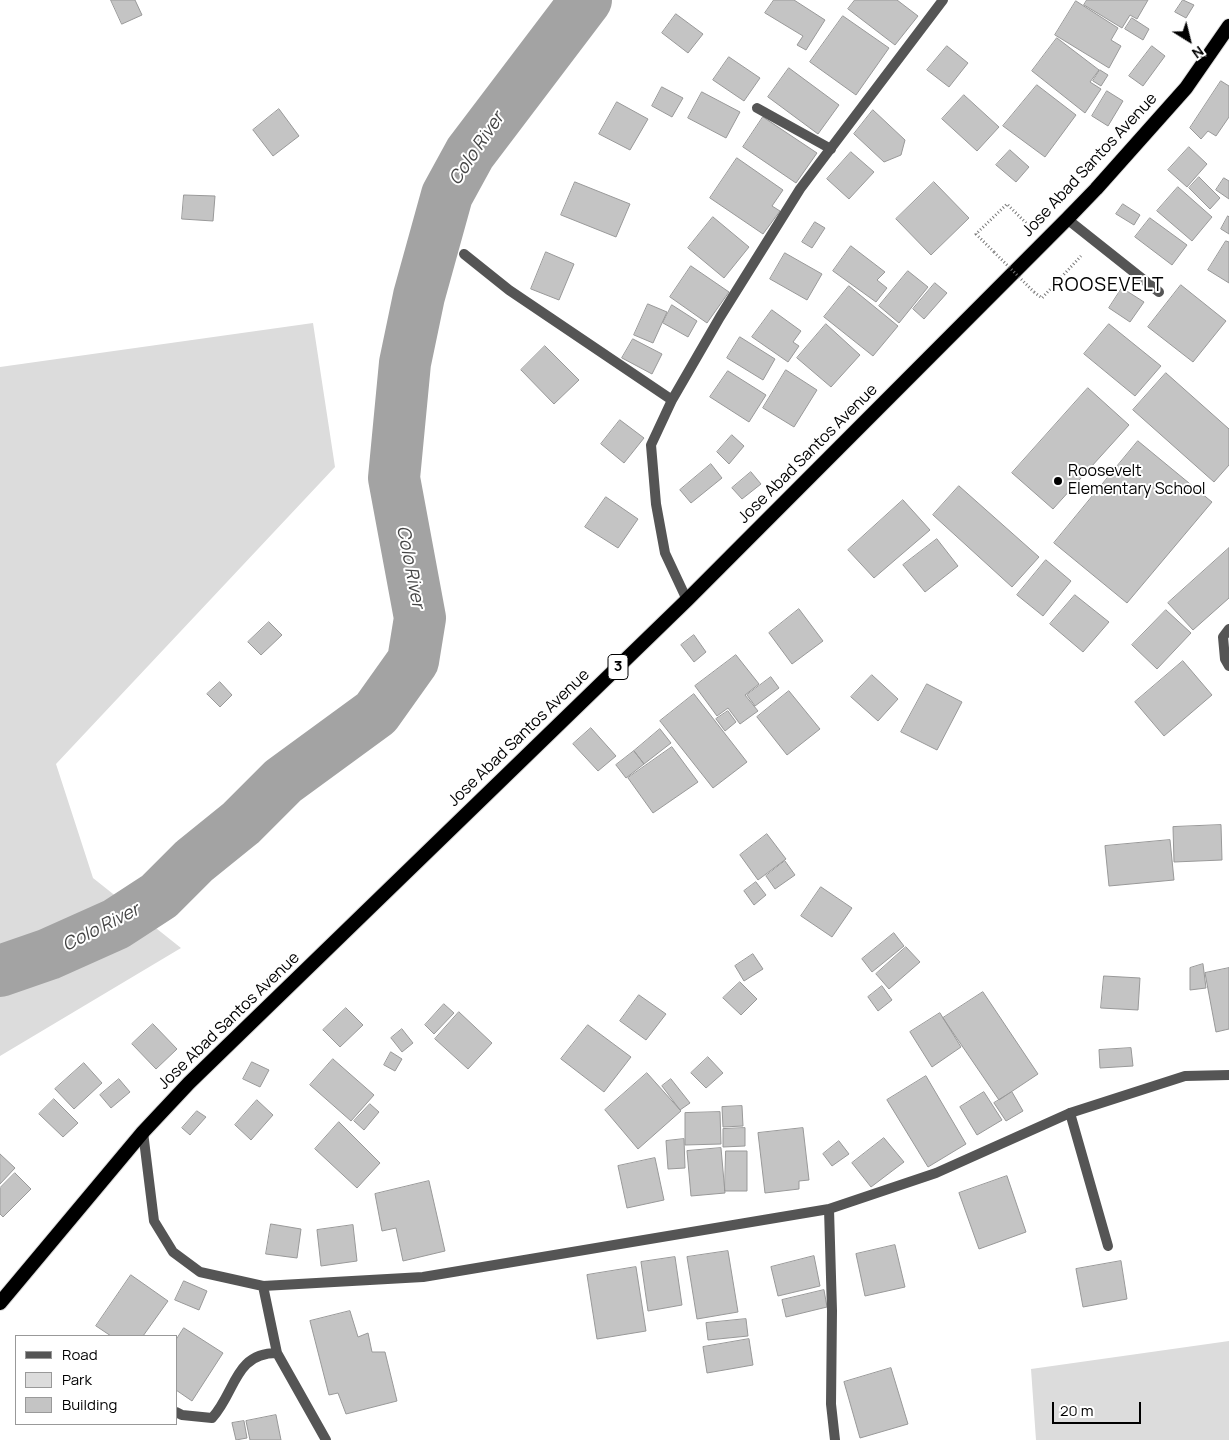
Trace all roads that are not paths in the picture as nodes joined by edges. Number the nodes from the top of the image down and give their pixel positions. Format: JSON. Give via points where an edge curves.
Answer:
{"nodes":[{"id":1,"x":943,"y":0,"type":"edge"},
{"id":2,"x":1229,"y":26,"type":"edge"},
{"id":3,"x":757,"y":108,"type":"dead end"},
{"id":4,"x":831,"y":149,"type":"junction"},
{"id":5,"x":1067,"y":219,"type":"junction"},
{"id":6,"x":464,"y":254,"type":"dead end"},
{"id":7,"x":1159,"y":292,"type":"dead end"},
{"id":8,"x":672,"y":400,"type":"junction"},
{"id":9,"x":687,"y":600,"type":"junction"},
{"id":10,"x":1229,"y":629,"type":"edge"},
{"id":11,"x":1229,"y":666,"type":"edge"},
{"id":12,"x":1229,"y":1075,"type":"edge"},
{"id":13,"x":1070,"y":1113,"type":"junction"},
{"id":14,"x":143,"y":1132,"type":"junction"},
{"id":15,"x":829,"y":1209,"type":"junction"},
{"id":16,"x":1108,"y":1246,"type":"dead end"},
{"id":17,"x":263,"y":1286,"type":"junction"},
{"id":18,"x":0,"y":1303,"type":"edge"},
{"id":19,"x":277,"y":1353,"type":"junction"},
{"id":20,"x":178,"y":1413,"type":"edge"},
{"id":21,"x":326,"y":1440,"type":"edge"},
{"id":22,"x":834,"y":1440,"type":"edge"}],
"edges":[{"from":1,"to":4,"type":"street"},
{"from":2,"to":5,"type":"highway","name":"Jose Abad Santos Avenue","number":"3","via":[[1186,88]]},
{"from":3,"to":4,"type":"street"},
{"from":4,"to":8,"type":"street","via":[[800,189]]},
{"from":5,"to":7,"type":"street"},
{"from":5,"to":9,"type":"highway","name":"Jose Abad Santos Avenue","number":"3"},
{"from":6,"to":8,"type":"street","via":[[509,290]]},
{"from":8,"to":9,"type":"street","via":[[651,445],[656,504],[665,553]]},
{"from":9,"to":14,"type":"highway","name":"Jose Abad Santos Avenue","number":"3","via":[[189,1083]]},
{"from":10,"to":11,"type":"street","via":[[1223,637]]},
{"from":12,"to":13,"type":"street","via":[[1184,1076]]},
{"from":13,"to":15,"type":"street","via":[[936,1173]]},
{"from":13,"to":16,"type":"street"},
{"from":14,"to":17,"type":"street","via":[[154,1221],[174,1252],[200,1272]]},
{"from":14,"to":18,"type":"highway","name":"Jose Abad Santos Avenue","number":"3"},
{"from":15,"to":17,"type":"street","via":[[424,1277]]},
{"from":15,"to":22,"type":"street","via":[[830,1404]]},
{"from":17,"to":19,"type":"street"},
{"from":19,"to":20,"type":"street","via":[[264,1353],[240,1368],[221,1408],[212,1418]]},
{"from":19,"to":21,"type":"street"}]}
